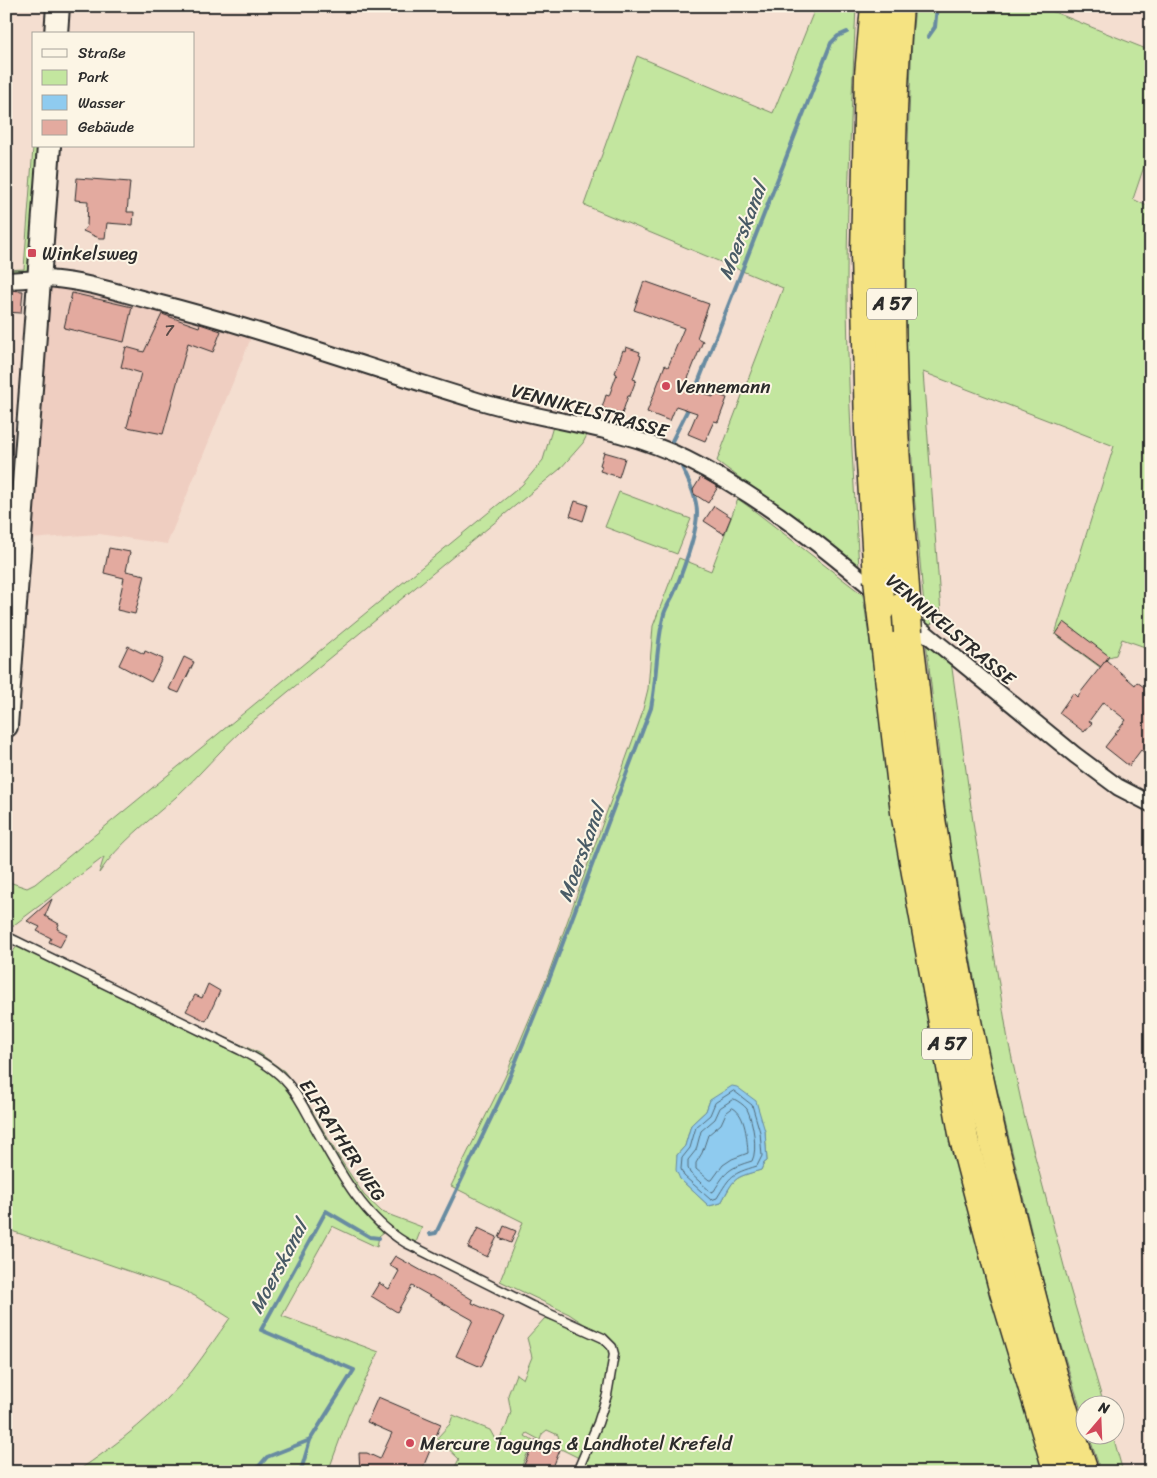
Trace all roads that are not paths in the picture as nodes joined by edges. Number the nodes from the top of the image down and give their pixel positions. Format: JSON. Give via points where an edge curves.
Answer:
{"nodes":[{"id":1,"x":58,"y":6,"type":"edge"},
{"id":2,"x":874,"y":6,"type":"edge"},
{"id":3,"x":899,"y":6,"type":"edge"},
{"id":4,"x":56,"y":32,"type":"edge"},
{"id":5,"x":49,"y":148,"type":"edge"},
{"id":6,"x":40,"y":278,"type":"junction"},
{"id":7,"x":6,"y":280,"type":"edge"},
{"id":8,"x":893,"y":605,"type":"junction"},
{"id":9,"x":6,"y":726,"type":"edge"},
{"id":10,"x":1151,"y":804,"type":"edge"},
{"id":11,"x":8,"y":937,"type":"edge"},
{"id":12,"x":6,"y":953,"type":"edge"},
{"id":13,"x":577,"y":1472,"type":"edge"},
{"id":14,"x":1058,"y":1472,"type":"edge"},
{"id":15,"x":1084,"y":1472,"type":"edge"}],
"edges":[{"from":1,"to":4,"type":"main road"},
{"from":2,"to":8,"type":"highway","number":"A 57","bridge":true,"via":[[865,254],[869,429],[878,579]]},
{"from":3,"to":8,"type":"highway","number":"A 57","via":[[893,78],[891,252]]},
{"from":5,"to":6,"type":"main road"},
{"from":6,"to":7,"type":"street"},
{"from":6,"to":9,"type":"main road"},
{"from":6,"to":10,"type":"street","name":"VENNIKELSTRASSE","via":[[77,282],[215,317],[484,402],[630,437],[684,458],[760,503],[809,537],[1075,755],[1118,788]]},
{"from":8,"to":14,"type":"highway","number":"A 57","via":[[905,812],[964,1139],[1004,1292]]},
{"from":8,"to":15,"type":"highway","number":"A 57","bridge":true,"via":[[908,632],[930,811],[952,951],[982,1092],[1026,1277]]},
{"from":11,"to":12,"type":"lane"},
{"from":11,"to":13,"type":"lane","name":"ELFRATHER WEG","via":[[270,1067],[296,1094],[351,1188],[387,1231],[609,1342],[614,1354],[604,1404]]}]}
